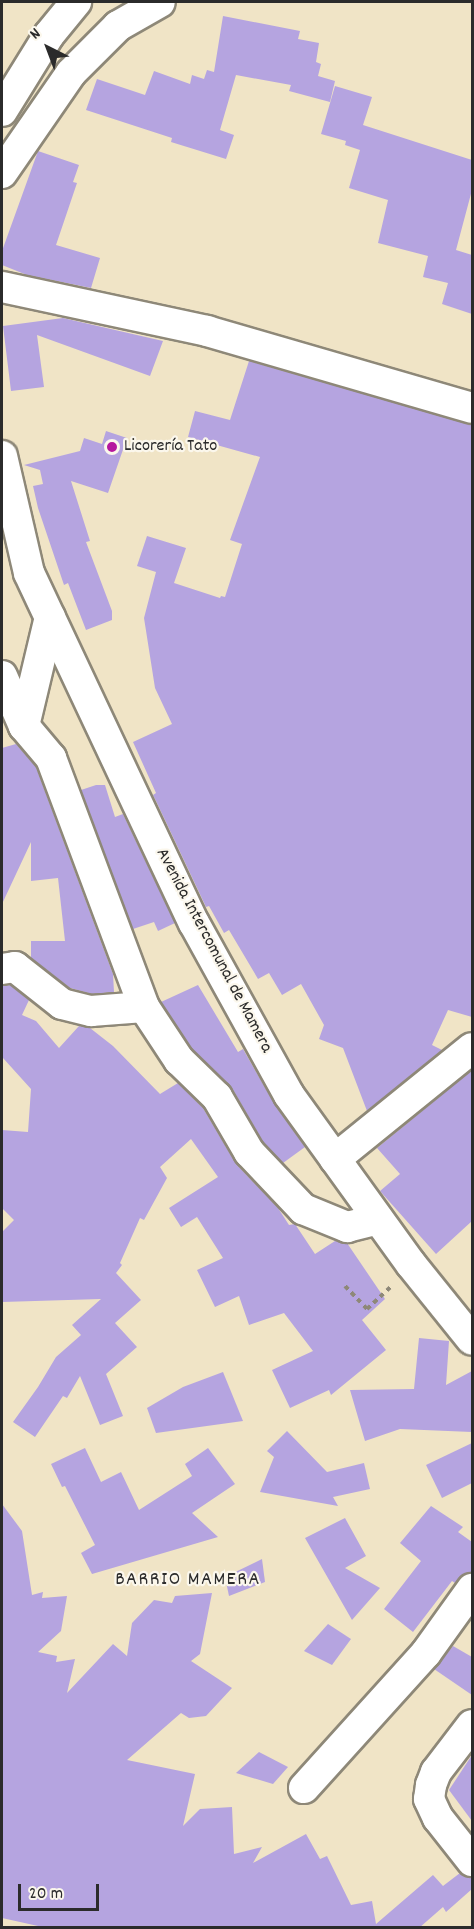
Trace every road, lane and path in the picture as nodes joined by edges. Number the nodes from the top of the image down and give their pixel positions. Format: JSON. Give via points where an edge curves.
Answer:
{"nodes":[{"id":1,"x":76,"y":2,"type":"edge"},
{"id":2,"x":160,"y":2,"type":"edge"},
{"id":3,"x":2,"y":111,"type":"edge"},
{"id":4,"x":2,"y":173,"type":"edge"},
{"id":5,"x":2,"y":287,"type":"edge"},
{"id":6,"x":472,"y":408,"type":"edge"},
{"id":7,"x":2,"y":456,"type":"edge"},
{"id":8,"x":5,"y":487,"type":"edge"},
{"id":9,"x":50,"y":617,"type":"junction"},
{"id":10,"x":2,"y":676,"type":"edge"},
{"id":11,"x":24,"y":726,"type":"junction"},
{"id":12,"x":2,"y":969,"type":"edge"},
{"id":13,"x":144,"y":1007,"type":"junction"},
{"id":14,"x":472,"y":1047,"type":"edge"},
{"id":15,"x":335,"y":1159,"type":"junction"},
{"id":16,"x":378,"y":1219,"type":"junction"},
{"id":17,"x":345,"y":1286,"type":"dead end"},
{"id":18,"x":367,"y":1309,"type":"dead end"},
{"id":19,"x":472,"y":1340,"type":"edge"},
{"id":20,"x":472,"y":1589,"type":"edge"},
{"id":21,"x":472,"y":1725,"type":"edge"},
{"id":22,"x":304,"y":1788,"type":"dead end"},
{"id":23,"x":472,"y":1861,"type":"edge"}],
"edges":[{"from":1,"to":3,"type":"street","via":[[49,35]]},
{"from":2,"to":4,"type":"street","via":[[117,26],[71,73]]},
{"from":5,"to":6,"type":"street","via":[[207,331]]},
{"from":7,"to":8,"type":"street","name":"Avenida Intercomunal de Mamera"},
{"from":8,"to":9,"type":"street","name":"Avenida Intercomunal de Mamera","via":[[29,573]]},
{"from":9,"to":11,"type":"street"},
{"from":9,"to":15,"type":"street","name":"Avenida Intercomunal de Mamera","via":[[194,923],[289,1095]]},
{"from":10,"to":11,"type":"street"},
{"from":11,"to":13,"type":"street","via":[[51,758]]},
{"from":12,"to":13,"type":"street","via":[[15,967],[62,1004],[91,1011]]},
{"from":13,"to":16,"type":"street","via":[[178,1060],[217,1097],[249,1152],[303,1209],[347,1227]]},
{"from":14,"to":15,"type":"street"},
{"from":15,"to":16,"type":"street","name":"Avenida Intercomunal de Mamera"},
{"from":16,"to":19,"type":"street","name":"Avenida Intercomunal de Mamera"},
{"from":17,"to":18,"type":"path"},
{"from":20,"to":22,"type":"street","via":[[426,1653]]},
{"from":21,"to":23,"type":"street","via":[[436,1772],[429,1799],[438,1818]]}]}
